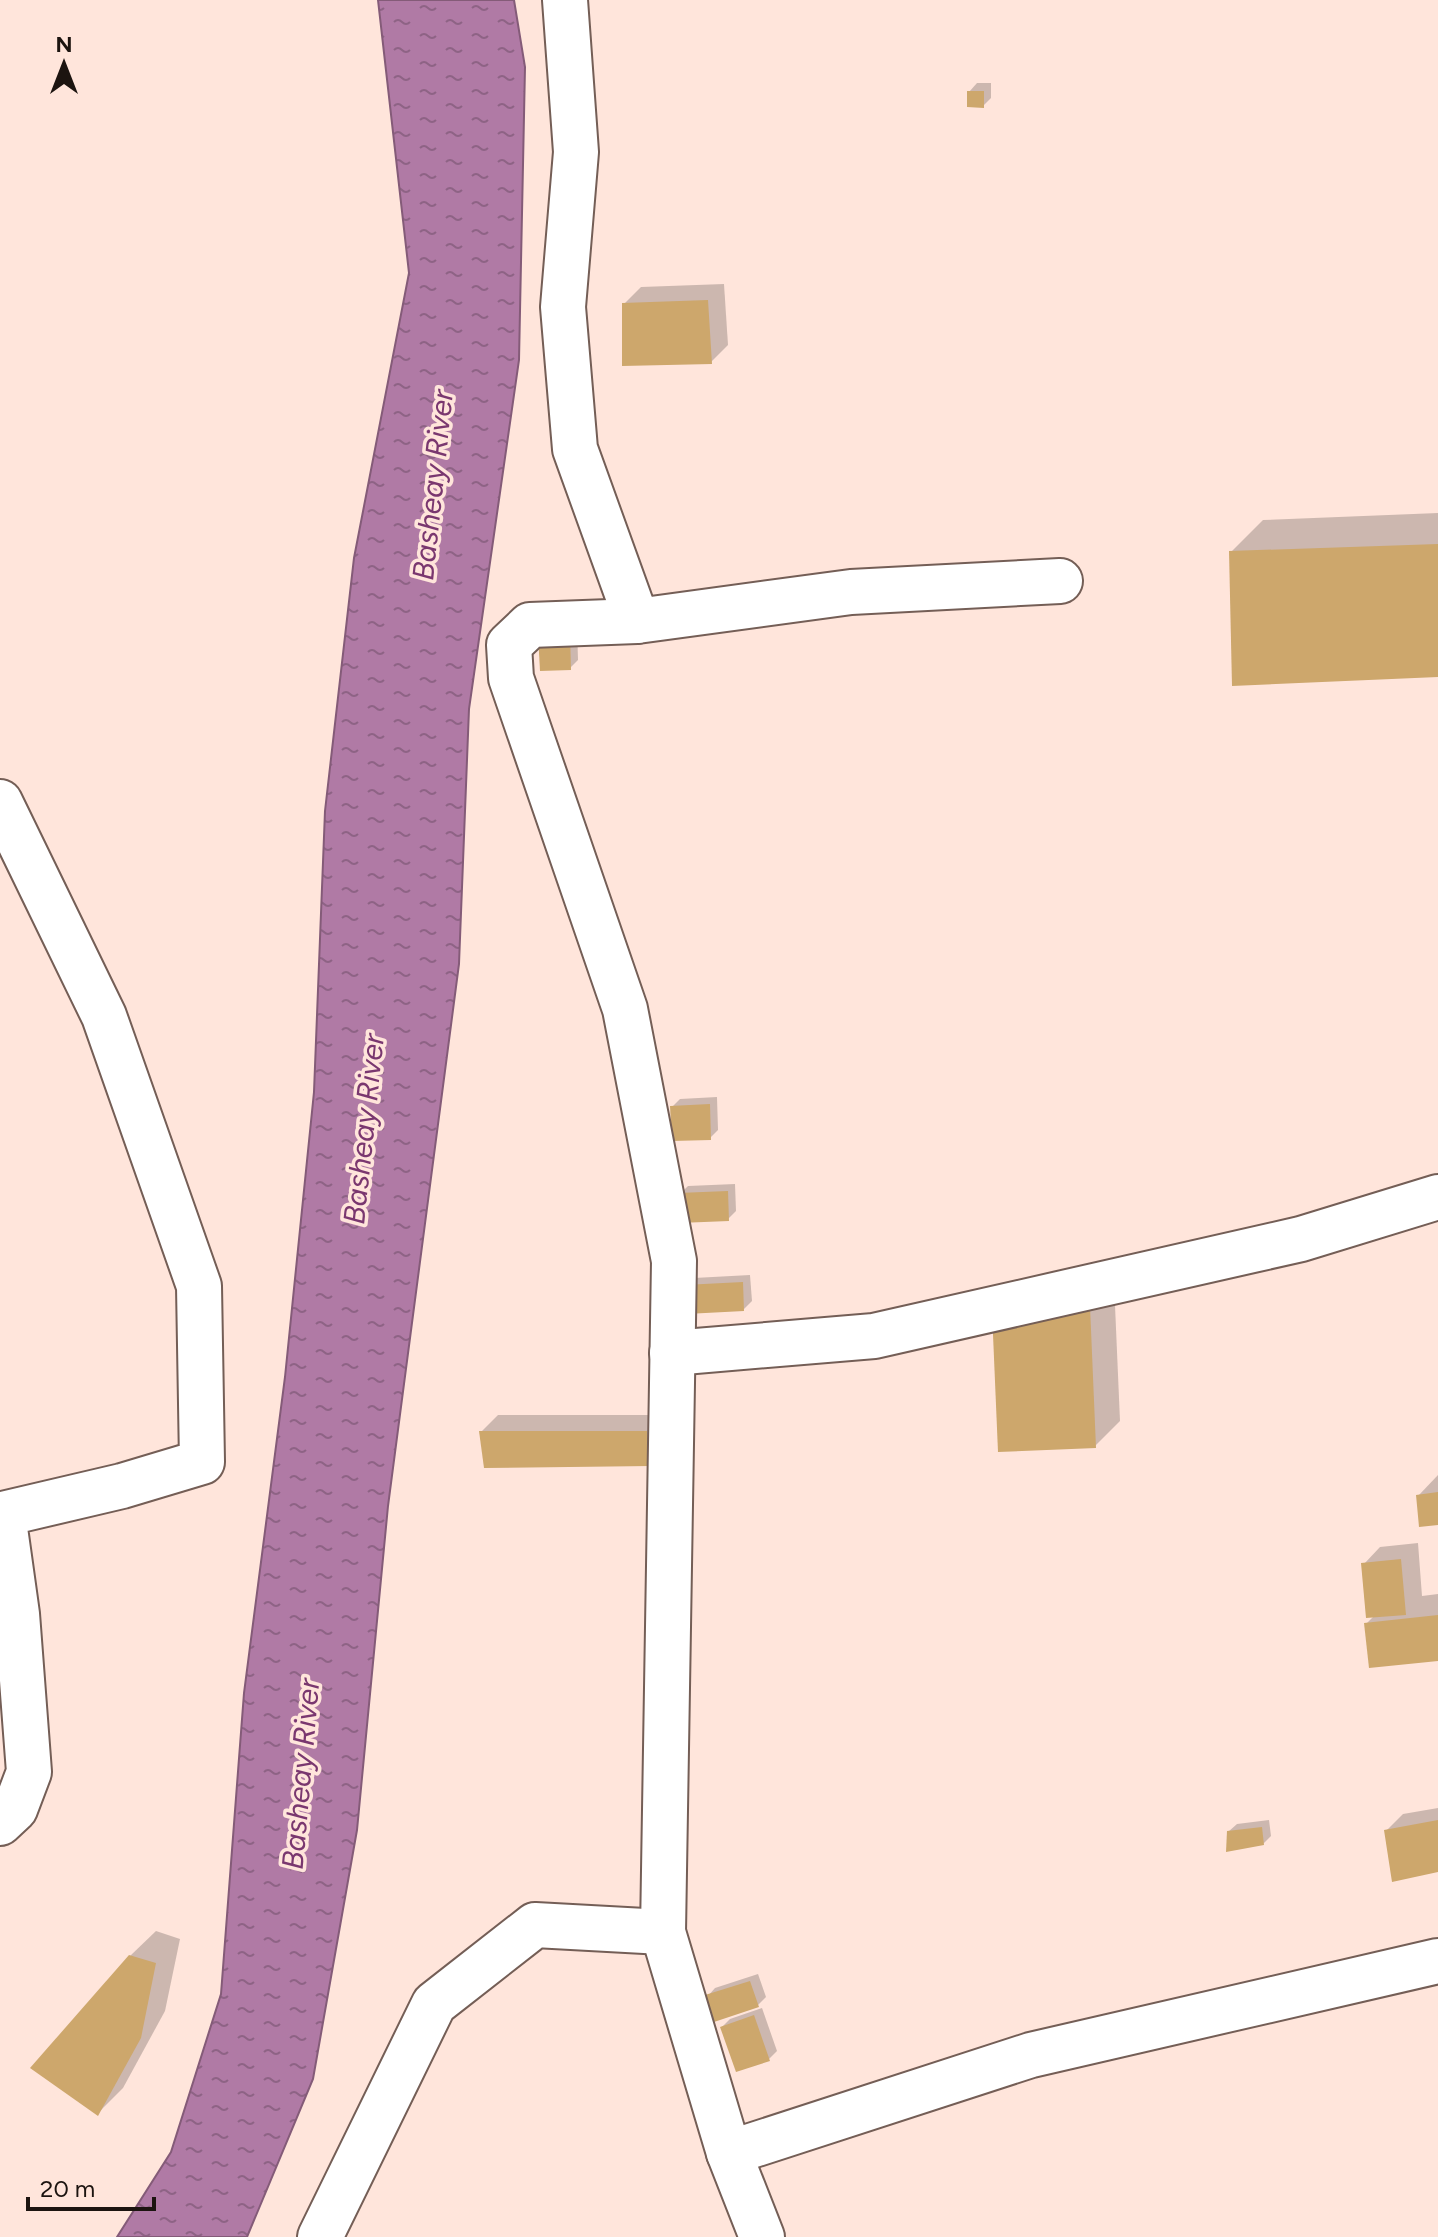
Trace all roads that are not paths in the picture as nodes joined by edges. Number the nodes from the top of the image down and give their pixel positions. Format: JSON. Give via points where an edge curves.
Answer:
{"nodes":[{"id":1,"x":565,"y":0,"type":"edge"},
{"id":2,"x":1060,"y":581,"type":"dead end"},
{"id":3,"x":637,"y":621,"type":"junction"},
{"id":4,"x":0,"y":802,"type":"edge"},
{"id":5,"x":1438,"y":1197,"type":"edge"},
{"id":6,"x":672,"y":1353,"type":"junction"},
{"id":7,"x":0,"y":1823,"type":"edge"},
{"id":8,"x":663,"y":1932,"type":"junction"},
{"id":9,"x":1438,"y":1961,"type":"edge"},
{"id":10,"x":729,"y":2153,"type":"junction"},
{"id":11,"x":320,"y":2237,"type":"edge"},
{"id":12,"x":762,"y":2237,"type":"edge"}],
"edges":[{"from":1,"to":3,"type":"street","via":[[576,152],[563,307],[575,449]]},
{"from":2,"to":3,"type":"street","via":[[851,592]]},
{"from":3,"to":6,"type":"street","via":[[530,625],[509,645],[516,692],[625,1009],[674,1261]]},
{"from":4,"to":7,"type":"street","via":[[104,1016],[199,1286],[202,1381],[202,1462],[3,1514],[29,1772],[15,1809]]},
{"from":5,"to":6,"type":"street","via":[[1301,1239],[874,1336]]},
{"from":6,"to":8,"type":"street"},
{"from":8,"to":10,"type":"street"},
{"from":8,"to":11,"type":"street","via":[[535,1925],[434,2004]]},
{"from":9,"to":10,"type":"street","via":[[1031,2055]]},
{"from":10,"to":12,"type":"street"}]}
